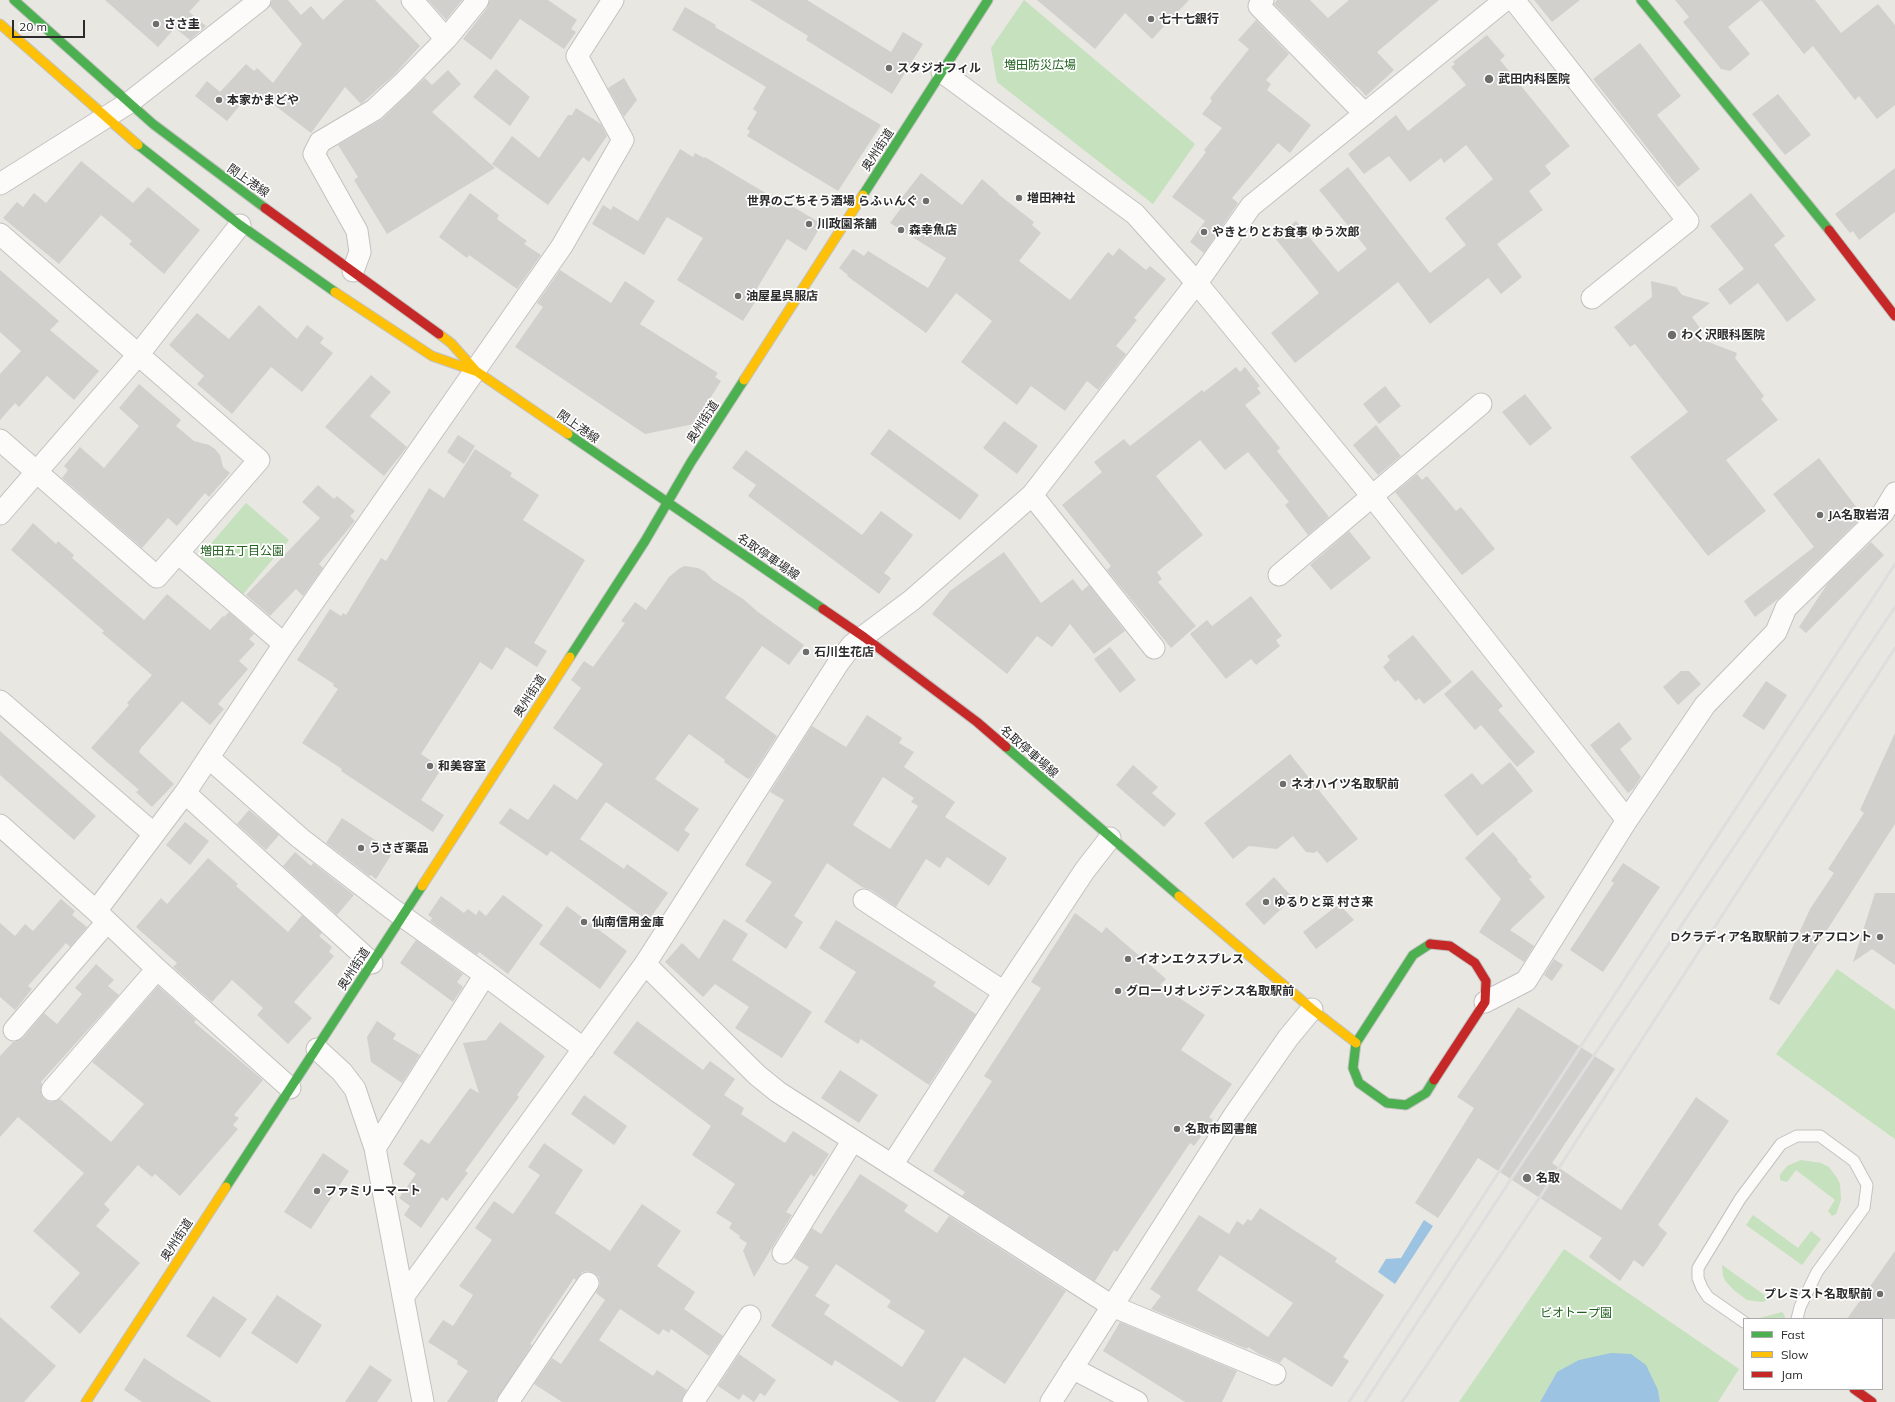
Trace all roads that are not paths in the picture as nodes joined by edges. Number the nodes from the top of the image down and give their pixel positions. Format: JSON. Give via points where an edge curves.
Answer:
{"nodes":[{"id":1,"x":14,"y":0,"type":"edge"},
{"id":2,"x":260,"y":0,"type":"edge"},
{"id":3,"x":412,"y":0,"type":"edge"},
{"id":4,"x":478,"y":0,"type":"edge"},
{"id":5,"x":613,"y":0,"type":"edge"},
{"id":6,"x":988,"y":0,"type":"edge"},
{"id":7,"x":1263,"y":0,"type":"edge"},
{"id":8,"x":1505,"y":0,"type":"edge"},
{"id":9,"x":1514,"y":0,"type":"edge"},
{"id":10,"x":1641,"y":0,"type":"edge"},
{"id":11,"x":0,"y":24,"type":"edge"},
{"id":12,"x":446,"y":39,"type":"junction"},
{"id":13,"x":942,"y":72,"type":"junction"},
{"id":14,"x":130,"y":102,"type":"junction"},
{"id":15,"x":1365,"y":114,"type":"junction"},
{"id":16,"x":106,"y":117,"type":"junction"},
{"id":17,"x":0,"y":184,"type":"edge"},
{"id":18,"x":240,"y":225,"type":"junction"},
{"id":19,"x":0,"y":234,"type":"edge"},
{"id":20,"x":353,"y":270,"type":"junction"},
{"id":21,"x":1196,"y":282,"type":"junction"},
{"id":22,"x":1592,"y":298,"type":"dead end"},
{"id":23,"x":1895,"y":316,"type":"edge"},
{"id":24,"x":138,"y":355,"type":"junction"},
{"id":25,"x":476,"y":371,"type":"junction"},
{"id":26,"x":1481,"y":404,"type":"dead end"},
{"id":27,"x":0,"y":440,"type":"edge"},
{"id":28,"x":36,"y":471,"type":"junction"},
{"id":29,"x":1895,"y":493,"type":"edge"},
{"id":30,"x":1032,"y":495,"type":"junction"},
{"id":31,"x":1372,"y":496,"type":"junction"},
{"id":32,"x":668,"y":502,"type":"junction"},
{"id":33,"x":0,"y":514,"type":"edge"},
{"id":34,"x":178,"y":553,"type":"junction"},
{"id":35,"x":1279,"y":574,"type":"dead end"},
{"id":36,"x":864,"y":637,"type":"junction"},
{"id":37,"x":284,"y":644,"type":"junction"},
{"id":38,"x":1154,"y":648,"type":"dead end"},
{"id":39,"x":0,"y":701,"type":"edge"},
{"id":40,"x":209,"y":758,"type":"junction"},
{"id":41,"x":185,"y":793,"type":"junction"},
{"id":42,"x":1627,"y":820,"type":"junction"},
{"id":43,"x":2,"y":831,"type":"edge"},
{"id":44,"x":154,"y":834,"type":"junction"},
{"id":45,"x":1110,"y":838,"type":"junction"},
{"id":46,"x":864,"y":900,"type":"dead end"},
{"id":47,"x":102,"y":917,"type":"junction"},
{"id":48,"x":402,"y":917,"type":"junction"},
{"id":49,"x":372,"y":963,"type":"junction"},
{"id":50,"x":645,"y":964,"type":"junction"},
{"id":51,"x":157,"y":969,"type":"junction"},
{"id":52,"x":485,"y":975,"type":"junction"},
{"id":53,"x":1004,"y":992,"type":"junction"},
{"id":54,"x":1485,"y":1002,"type":"junction"},
{"id":55,"x":1312,"y":1009,"type":"junction"},
{"id":56,"x":14,"y":1030,"type":"dead end"},
{"id":57,"x":1356,"y":1043,"type":"junction"},
{"id":58,"x":317,"y":1049,"type":"junction"},
{"id":59,"x":584,"y":1049,"type":"junction"},
{"id":60,"x":290,"y":1088,"type":"junction"},
{"id":61,"x":52,"y":1090,"type":"dead end"},
{"id":62,"x":853,"y":1140,"type":"junction"},
{"id":63,"x":375,"y":1148,"type":"junction"},
{"id":64,"x":892,"y":1165,"type":"junction"},
{"id":65,"x":783,"y":1253,"type":"dead end"},
{"id":66,"x":588,"y":1282,"type":"dead end"},
{"id":67,"x":403,"y":1297,"type":"junction"},
{"id":68,"x":1112,"y":1306,"type":"junction"},
{"id":69,"x":750,"y":1316,"type":"dead end"},
{"id":70,"x":1797,"y":1318,"type":"edge"},
{"id":71,"x":1743,"y":1321,"type":"edge"},
{"id":72,"x":1072,"y":1368,"type":"junction"},
{"id":73,"x":1275,"y":1374,"type":"dead end"},
{"id":74,"x":1855,"y":1390,"type":"edge"},
{"id":75,"x":421,"y":1393,"type":"edge"},
{"id":76,"x":86,"y":1402,"type":"edge"},
{"id":77,"x":407,"y":1402,"type":"edge"},
{"id":78,"x":508,"y":1402,"type":"edge"},
{"id":79,"x":693,"y":1402,"type":"edge"},
{"id":80,"x":1051,"y":1402,"type":"edge"},
{"id":81,"x":1137,"y":1402,"type":"edge"},
{"id":82,"x":1872,"y":1402,"type":"edge"}],
"edges":[{"from":1,"to":14,"type":"main road","name":"閖上港線"},
{"from":2,"to":14,"type":"street"},
{"from":3,"to":12,"type":"street"},
{"from":4,"to":12,"type":"street"},
{"from":5,"to":25,"type":"street","via":[[577,56],[623,140],[562,246]]},
{"from":6,"to":13,"type":"main road","name":"奥州街道"},
{"from":7,"to":15,"type":"street","via":[[1259,6]]},
{"from":8,"to":15,"type":"street"},
{"from":9,"to":22,"type":"street","via":[[1688,221]]},
{"from":10,"to":23,"type":"main road","via":[[1842,246]]},
{"from":11,"to":16,"type":"main road","name":"閖上港線"},
{"from":12,"to":20,"type":"street","via":[[374,110],[320,142],[314,154],[357,231],[360,252]]},
{"from":13,"to":21,"type":"street","via":[[1135,214]]},
{"from":13,"to":32,"type":"main road","name":"奥州街道"},
{"from":14,"to":16,"type":"street"},
{"from":14,"to":20,"type":"main road","name":"閖上港線","via":[[153,124],[210,169]]},
{"from":15,"to":21,"type":"street","via":[[1251,206]]},
{"from":16,"to":17,"type":"street"},
{"from":16,"to":18,"type":"main road","name":"閖上港線"},
{"from":18,"to":24,"type":"street"},
{"from":18,"to":25,"type":"main road","name":"閖上港線","via":[[432,356]]},
{"from":19,"to":24,"type":"street"},
{"from":20,"to":25,"type":"main road","name":"閖上港線","via":[[451,343]]},
{"from":21,"to":30,"type":"street"},
{"from":21,"to":31,"type":"street"},
{"from":24,"to":28,"type":"street"},
{"from":24,"to":34,"type":"street","via":[[259,460]]},
{"from":25,"to":32,"type":"main road","name":"閖上港線"},
{"from":25,"to":37,"type":"street"},
{"from":26,"to":31,"type":"street"},
{"from":27,"to":28,"type":"street"},
{"from":28,"to":33,"type":"street"},
{"from":28,"to":34,"type":"street","via":[[157,577]]},
{"from":29,"to":42,"type":"street","via":[[1883,513],[1786,608],[1776,632],[1705,705]]},
{"from":30,"to":36,"type":"street","via":[[912,600]]},
{"from":30,"to":38,"type":"street"},
{"from":31,"to":35,"type":"street"},
{"from":31,"to":42,"type":"street"},
{"from":32,"to":36,"type":"main road","name":"名取停車場線"},
{"from":32,"to":48,"type":"main road","name":"奥州街道"},
{"from":34,"to":37,"type":"street"},
{"from":36,"to":45,"type":"main road","name":"名取停車場線","via":[[977,722]]},
{"from":36,"to":50,"type":"street","via":[[852,646],[839,662]]},
{"from":37,"to":40,"type":"street"},
{"from":39,"to":44,"type":"street"},
{"from":40,"to":41,"type":"street"},
{"from":40,"to":48,"type":"street","via":[[300,838]]},
{"from":41,"to":44,"type":"street"},
{"from":41,"to":49,"type":"street"},
{"from":42,"to":54,"type":"street","via":[[1526,981]]},
{"from":43,"to":47,"type":"street"},
{"from":44,"to":47,"type":"street"},
{"from":45,"to":53,"type":"street","via":[[1085,870]]},
{"from":45,"to":55,"type":"main road","name":"名取停車場線"},
{"from":46,"to":53,"type":"street"},
{"from":47,"to":51,"type":"street"},
{"from":47,"to":56,"type":"street"},
{"from":48,"to":49,"type":"main road","name":"奥州街道"},
{"from":48,"to":52,"type":"street"},
{"from":49,"to":58,"type":"main road","name":"奥州街道"},
{"from":50,"to":59,"type":"street"},
{"from":50,"to":62,"type":"street","via":[[757,1075],[778,1092]]},
{"from":51,"to":60,"type":"street"},
{"from":51,"to":61,"type":"street"},
{"from":52,"to":59,"type":"street"},
{"from":52,"to":63,"type":"street"},
{"from":53,"to":64,"type":"street"},
{"from":54,"to":57,"type":"main road","via":[[1486,981],[1475,963],[1450,946],[1430,944],[1413,955]]},
{"from":54,"to":57,"type":"main road","via":[[1426,1093],[1406,1105],[1387,1103],[1359,1083],[1353,1068]]},
{"from":55,"to":57,"type":"main road","name":"名取停車場線"},
{"from":55,"to":68,"type":"street","via":[[1288,1038],[1235,1114]]},
{"from":58,"to":60,"type":"main road","name":"奥州街道"},
{"from":58,"to":63,"type":"street","via":[[342,1072],[355,1089]]},
{"from":59,"to":67,"type":"street"},
{"from":60,"to":76,"type":"main road","name":"奥州街道"},
{"from":62,"to":64,"type":"street"},
{"from":62,"to":65,"type":"street"},
{"from":63,"to":67,"type":"street"},
{"from":64,"to":68,"type":"street"},
{"from":66,"to":78,"type":"street"},
{"from":67,"to":75,"type":"street"},
{"from":68,"to":72,"type":"street"},
{"from":68,"to":73,"type":"street"},
{"from":69,"to":79,"type":"street"},
{"from":70,"to":71,"type":"lane","via":[[1817,1272],[1864,1208],[1867,1185],[1854,1161],[1820,1136],[1797,1136],[1781,1144],[1740,1199],[1698,1268],[1698,1278],[1708,1297]]},
{"from":72,"to":80,"type":"street"},
{"from":72,"to":81,"type":"street"},
{"from":74,"to":82,"type":"main road"},
{"from":75,"to":77,"type":"street"}]}
